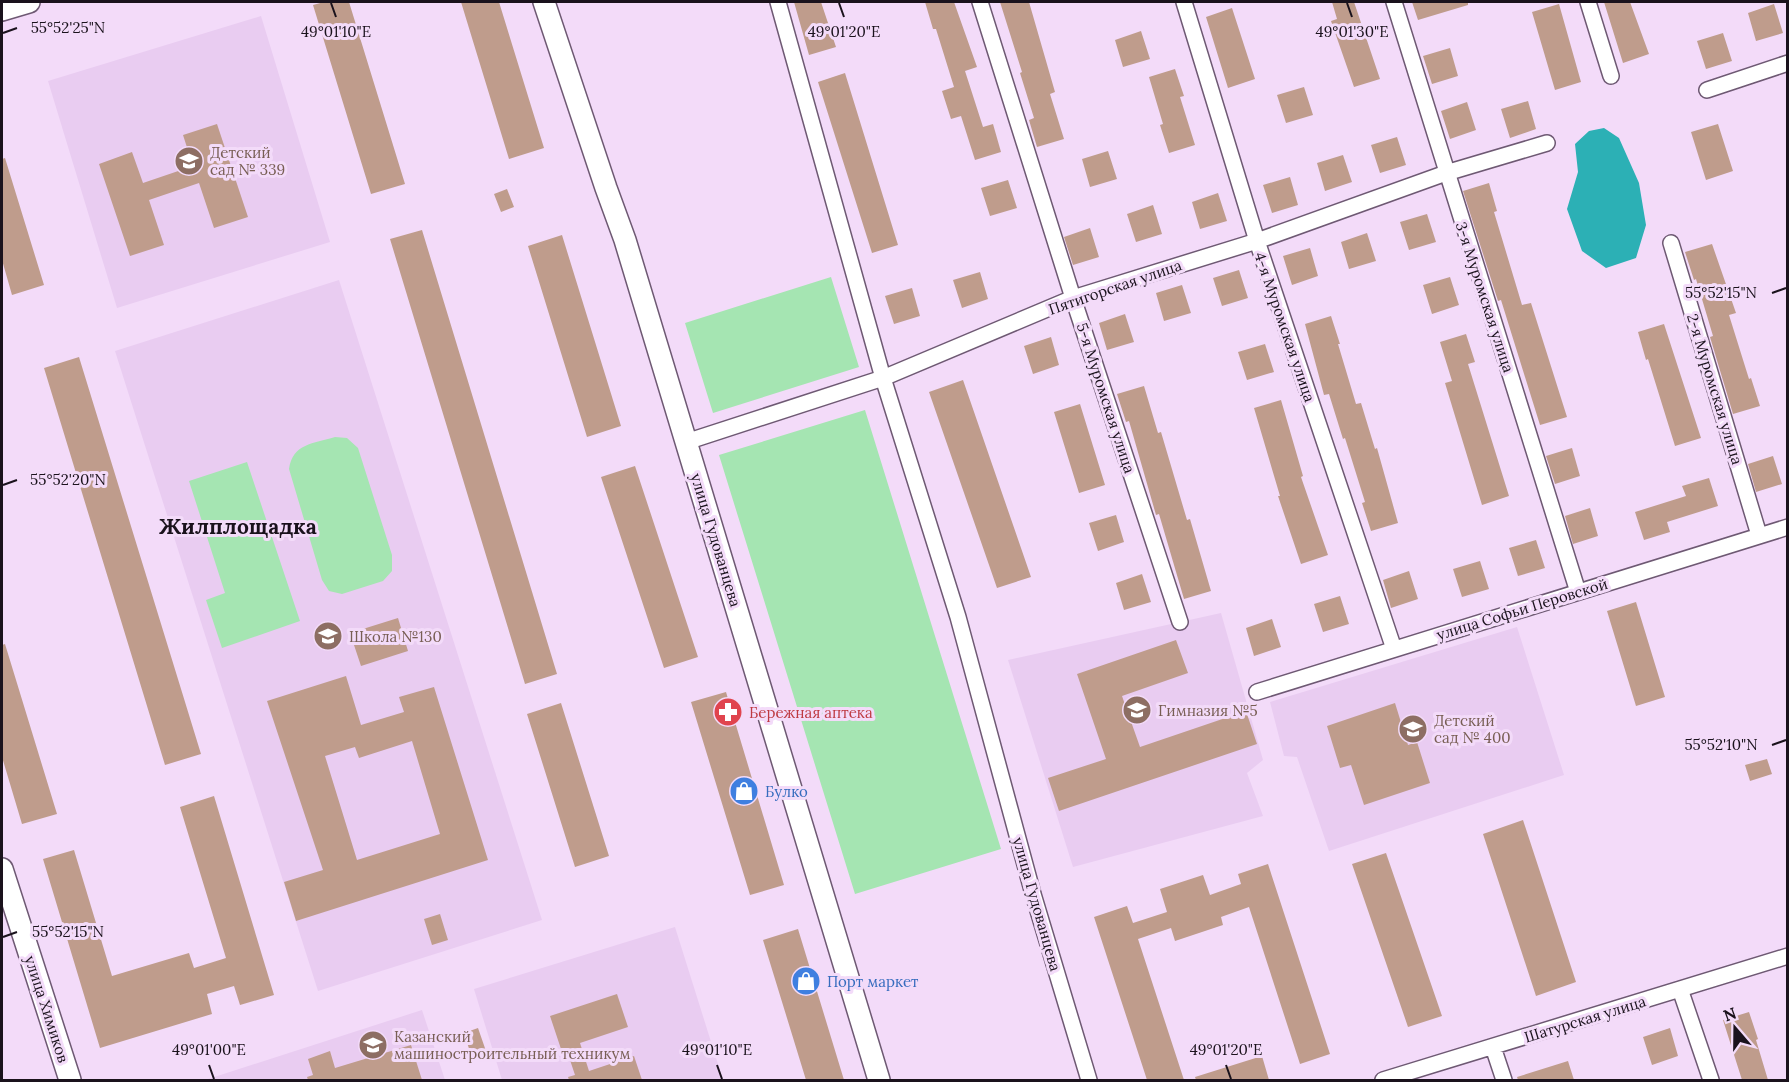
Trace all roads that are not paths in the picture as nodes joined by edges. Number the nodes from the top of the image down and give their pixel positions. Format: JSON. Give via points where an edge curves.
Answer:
{"nodes":[{"id":1,"x":29,"y":2,"type":"edge"},
{"id":2,"x":544,"y":2,"type":"edge"},
{"id":3,"x":778,"y":2,"type":"edge"},
{"id":4,"x":980,"y":2,"type":"edge"},
{"id":5,"x":1184,"y":2,"type":"edge"},
{"id":6,"x":1394,"y":2,"type":"edge"},
{"id":7,"x":1588,"y":2,"type":"edge"},
{"id":8,"x":2,"y":10,"type":"edge"},
{"id":9,"x":1788,"y":63,"type":"edge"},
{"id":10,"x":1611,"y":76,"type":"dead end"},
{"id":11,"x":1707,"y":90,"type":"dead end"},
{"id":12,"x":1547,"y":143,"type":"dead end"},
{"id":13,"x":1446,"y":173,"type":"junction"},
{"id":14,"x":1257,"y":241,"type":"junction"},
{"id":15,"x":1671,"y":243,"type":"dead end"},
{"id":16,"x":1073,"y":298,"type":"junction"},
{"id":17,"x":883,"y":378,"type":"junction"},
{"id":18,"x":686,"y":442,"type":"junction"},
{"id":19,"x":1788,"y":527,"type":"edge"},
{"id":20,"x":1759,"y":535,"type":"junction"},
{"id":21,"x":1578,"y":592,"type":"junction"},
{"id":22,"x":1180,"y":622,"type":"dead end"},
{"id":23,"x":1394,"y":649,"type":"junction"},
{"id":24,"x":1257,"y":692,"type":"dead end"},
{"id":25,"x":2,"y":869,"type":"edge"},
{"id":26,"x":1788,"y":956,"type":"edge"},
{"id":27,"x":1680,"y":989,"type":"junction"},
{"id":28,"x":1493,"y":1047,"type":"junction"},
{"id":29,"x":70,"y":1080,"type":"edge"},
{"id":30,"x":879,"y":1080,"type":"edge"},
{"id":31,"x":1089,"y":1080,"type":"edge"},
{"id":32,"x":1383,"y":1080,"type":"edge"},
{"id":33,"x":1504,"y":1080,"type":"edge"},
{"id":34,"x":1711,"y":1080,"type":"edge"}],
"edges":[{"from":1,"to":8,"type":"street"},
{"from":2,"to":18,"type":"street","name":"улица Гудованцева","via":[[625,240]]},
{"from":3,"to":17,"type":"street","name":"улица Гудованцева"},
{"from":4,"to":16,"type":"street","name":"5-я Муромская улица"},
{"from":5,"to":14,"type":"street","name":"4-я Муромская улица"},
{"from":6,"to":13,"type":"street","name":"3-я Муромская улица"},
{"from":7,"to":10,"type":"street"},
{"from":9,"to":11,"type":"street"},
{"from":12,"to":13,"type":"street","name":"Пятигорская улица"},
{"from":13,"to":14,"type":"street","name":"Пятигорская улица"},
{"from":13,"to":21,"type":"street","name":"3-я Муромская улица"},
{"from":14,"to":16,"type":"street","name":"Пятигорская улица"},
{"from":14,"to":23,"type":"street","name":"4-я Муромская улица"},
{"from":15,"to":20,"type":"street","name":"2-я Муромская улица"},
{"from":16,"to":17,"type":"street","name":"Пятигорская улица"},
{"from":16,"to":22,"type":"street","name":"5-я Муромская улица"},
{"from":17,"to":18,"type":"street","name":"Пятигорская улица"},
{"from":17,"to":31,"type":"street","name":"улица Гудованцева","via":[[958,617],[1033,894]]},
{"from":18,"to":30,"type":"street","name":"улица Гудованцева"},
{"from":19,"to":20,"type":"street","name":"улица Софьи Перовской"},
{"from":20,"to":21,"type":"street","name":"улица Софьи Перовской"},
{"from":21,"to":23,"type":"street","name":"улица Софьи Перовской"},
{"from":23,"to":24,"type":"street","name":"улица Софьи Перовской"},
{"from":25,"to":29,"type":"street","name":"улица Химиков"},
{"from":26,"to":27,"type":"street","name":"Шатурская улица"},
{"from":27,"to":28,"type":"street","name":"Шатурская улица"},
{"from":27,"to":34,"type":"street"},
{"from":28,"to":32,"type":"street","name":"Шатурская улица"},
{"from":28,"to":33,"type":"street"}]}
